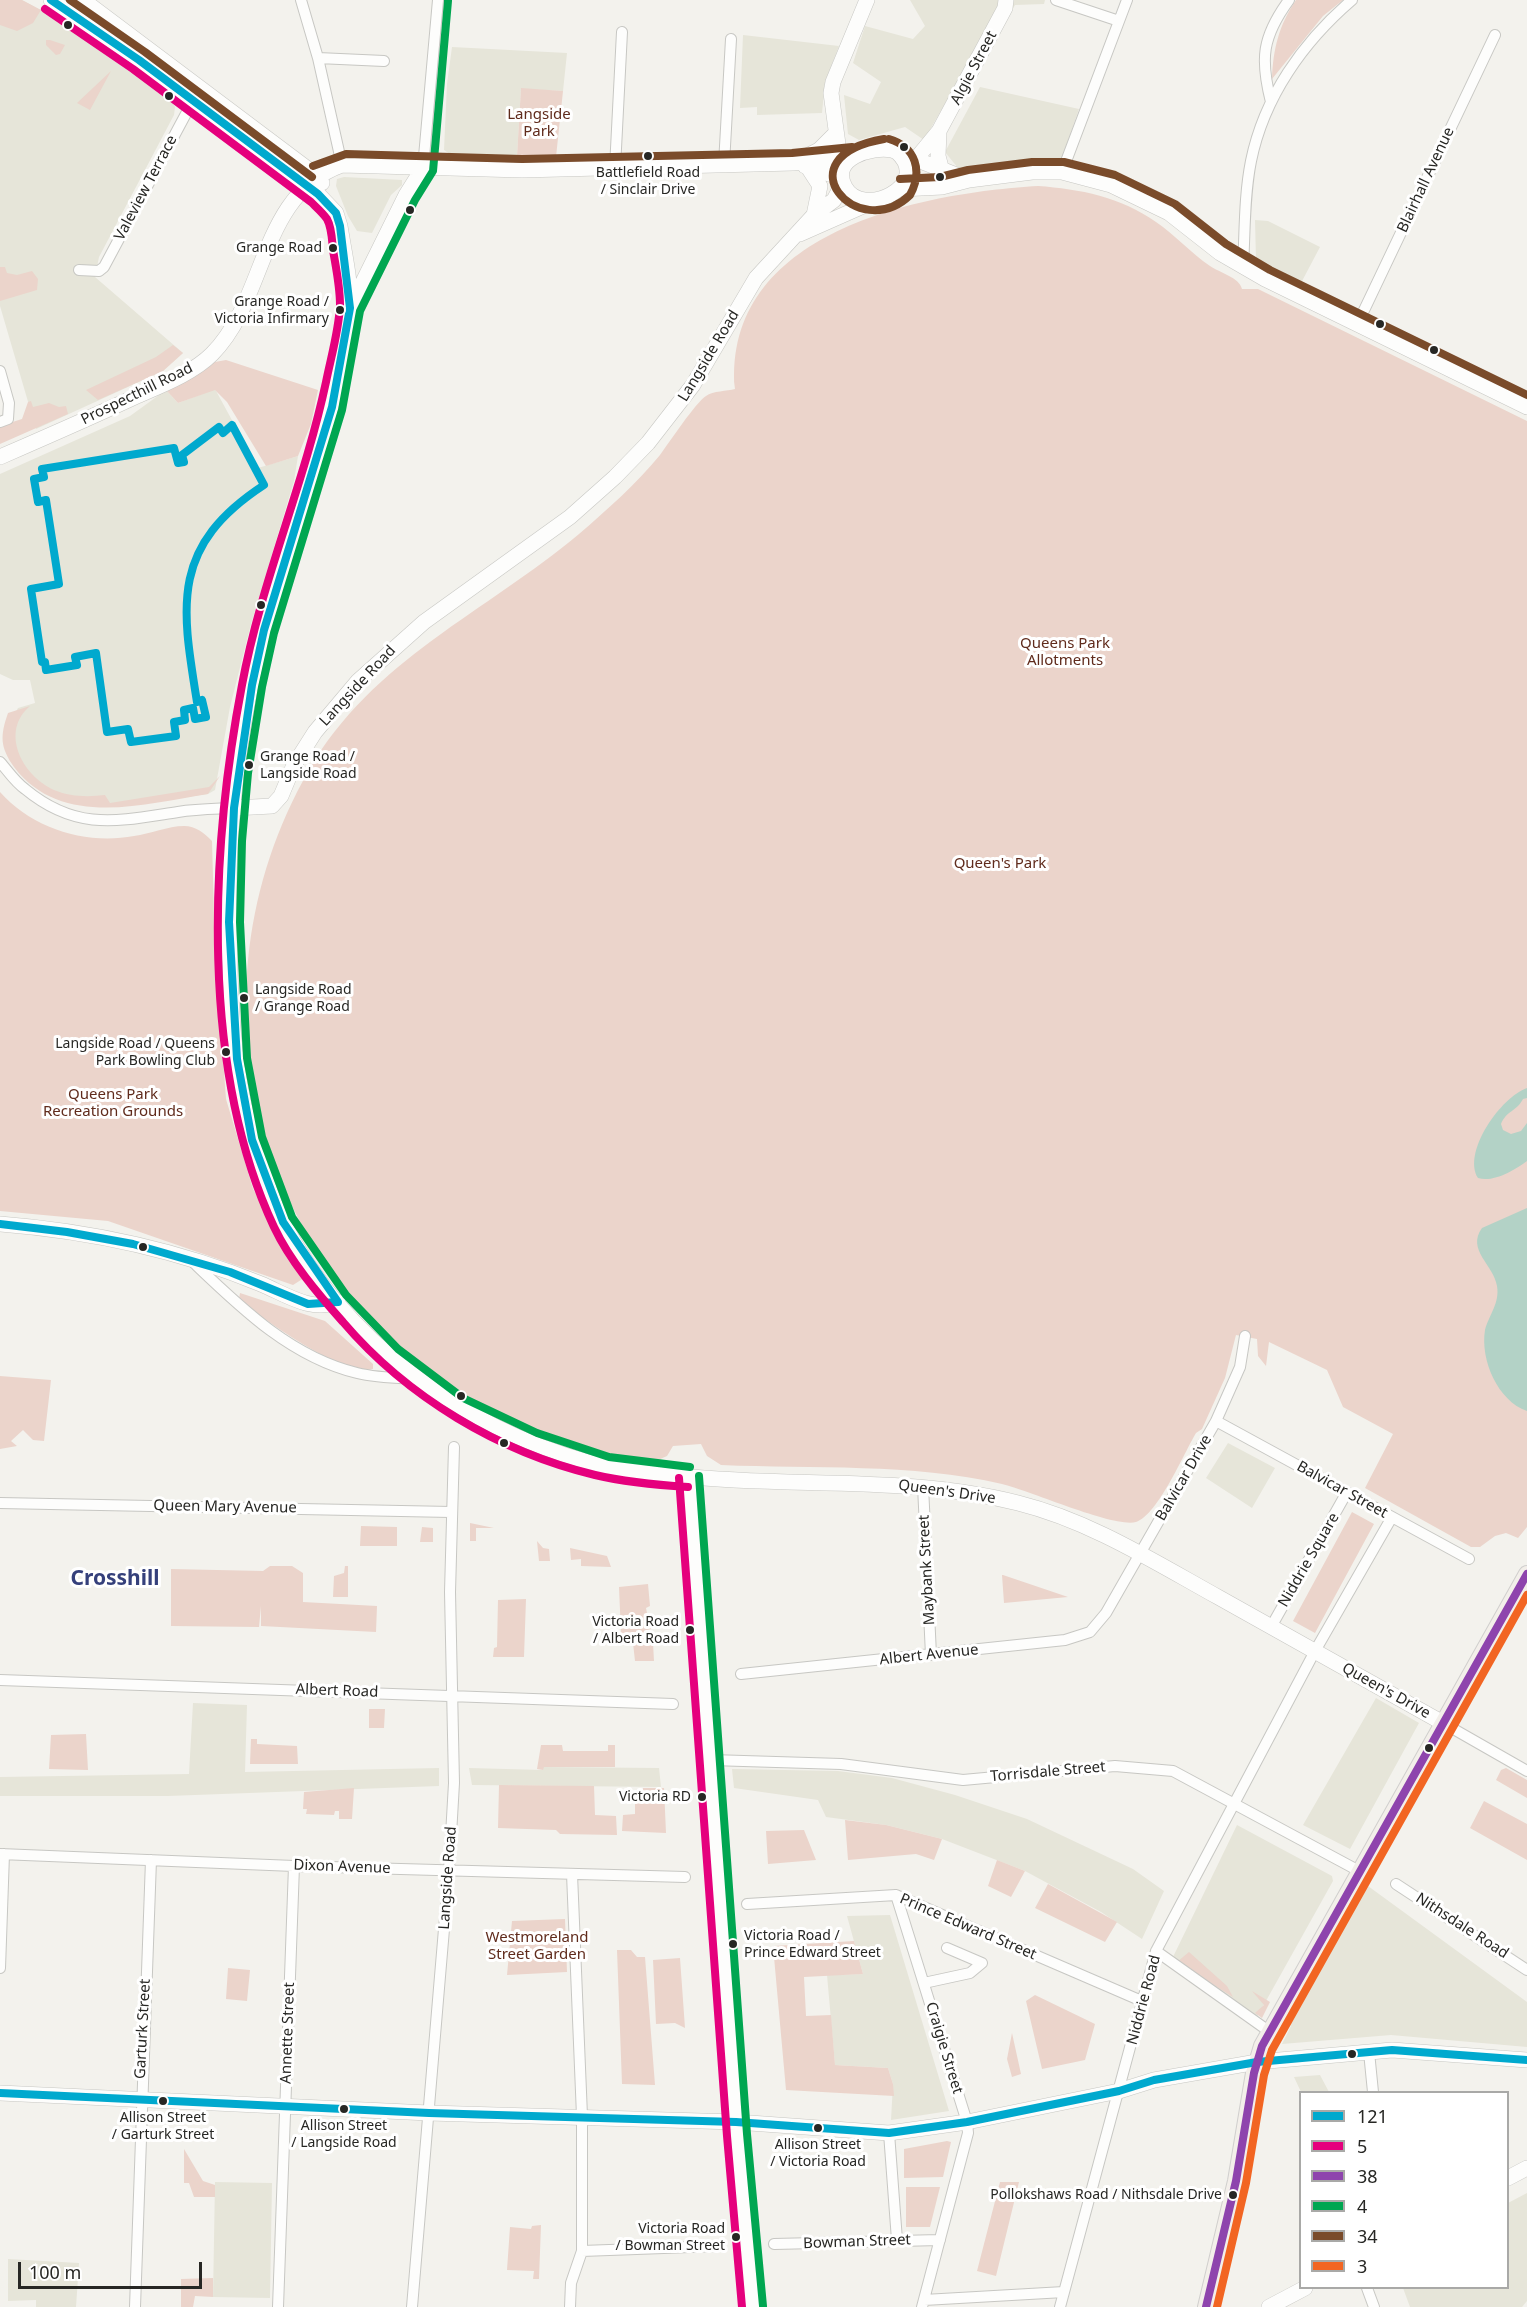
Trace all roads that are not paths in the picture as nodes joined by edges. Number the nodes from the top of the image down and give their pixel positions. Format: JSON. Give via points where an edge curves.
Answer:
{"nodes":[{"id":1,"x":51,"y":0,"type":"edge"},
{"id":2,"x":83,"y":0,"type":"edge"},
{"id":3,"x":302,"y":0,"type":"edge"},
{"id":4,"x":438,"y":0,"type":"edge"},
{"id":5,"x":867,"y":0,"type":"edge"},
{"id":6,"x":1056,"y":0,"type":"edge"},
{"id":7,"x":1127,"y":0,"type":"edge"},
{"id":8,"x":1289,"y":0,"type":"edge"},
{"id":9,"x":1352,"y":0,"type":"edge"},
{"id":10,"x":1008,"y":1,"type":"edge"},
{"id":11,"x":1119,"y":21,"type":"junction"},
{"id":12,"x":622,"y":32,"type":"dead end"},
{"id":13,"x":1495,"y":35,"type":"dead end"},
{"id":14,"x":731,"y":39,"type":"dead end"},
{"id":15,"x":318,"y":58,"type":"junction"},
{"id":16,"x":384,"y":61,"type":"dead end"},
{"id":17,"x":197,"y":93,"type":"junction"},
{"id":18,"x":1271,"y":102,"type":"junction"},
{"id":19,"x":939,"y":131,"type":"junction"},
{"id":20,"x":837,"y":133,"type":"junction"},
{"id":21,"x":847,"y":157,"type":"junction"},
{"id":22,"x":723,"y":164,"type":"junction"},
{"id":23,"x":342,"y":165,"type":"junction"},
{"id":24,"x":800,"y":165,"type":"junction"},
{"id":25,"x":912,"y":165,"type":"junction"},
{"id":26,"x":423,"y":168,"type":"junction"},
{"id":27,"x":615,"y":168,"type":"junction"},
{"id":28,"x":942,"y":171,"type":"junction"},
{"id":29,"x":1062,"y":172,"type":"junction"},
{"id":30,"x":843,"y":179,"type":"junction"},
{"id":31,"x":969,"y":180,"type":"junction"},
{"id":32,"x":312,"y":181,"type":"junction"},
{"id":33,"x":901,"y":189,"type":"junction"},
{"id":34,"x":880,"y":198,"type":"junction"},
{"id":35,"x":814,"y":215,"type":"junction"},
{"id":36,"x":797,"y":235,"type":"junction"},
{"id":37,"x":1243,"y":267,"type":"junction"},
{"id":38,"x":79,"y":270,"type":"dead end"},
{"id":39,"x":350,"y":308,"type":"junction"},
{"id":40,"x":1357,"y":325,"type":"junction"},
{"id":41,"x":0,"y":370,"type":"edge"},
{"id":42,"x":1527,"y":407,"type":"edge"},
{"id":43,"x":0,"y":422,"type":"edge"},
{"id":44,"x":0,"y":457,"type":"edge"},
{"id":45,"x":1,"y":761,"type":"edge"},
{"id":46,"x":234,"y":808,"type":"junction"},
{"id":47,"x":0,"y":1224,"type":"edge"},
{"id":48,"x":192,"y":1261,"type":"junction"},
{"id":49,"x":338,"y":1302,"type":"junction"},
{"id":50,"x":1245,"y":1336,"type":"dead end"},
{"id":51,"x":418,"y":1379,"type":"junction"},
{"id":52,"x":1216,"y":1421,"type":"junction"},
{"id":53,"x":454,"y":1447,"type":"dead end"},
{"id":54,"x":689,"y":1477,"type":"junction"},
{"id":55,"x":923,"y":1486,"type":"junction"},
{"id":56,"x":1347,"y":1492,"type":"junction"},
{"id":57,"x":0,"y":1503,"type":"edge"},
{"id":58,"x":451,"y":1512,"type":"junction"},
{"id":59,"x":1392,"y":1517,"type":"junction"},
{"id":60,"x":1140,"y":1554,"type":"junction"},
{"id":61,"x":1468,"y":1559,"type":"dead end"},
{"id":62,"x":1525,"y":1584,"type":"edge"},
{"id":63,"x":1106,"y":1613,"type":"joint"},
{"id":64,"x":1271,"y":1627,"type":"junction"},
{"id":65,"x":1315,"y":1651,"type":"junction"},
{"id":66,"x":931,"y":1655,"type":"junction"},
{"id":67,"x":741,"y":1674,"type":"dead end"},
{"id":68,"x":0,"y":1680,"type":"edge"},
{"id":69,"x":454,"y":1697,"type":"junction"},
{"id":70,"x":673,"y":1704,"type":"dead end"},
{"id":71,"x":1443,"y":1723,"type":"junction"},
{"id":72,"x":711,"y":1763,"type":"junction"},
{"id":73,"x":1527,"y":1772,"type":"edge"},
{"id":74,"x":1234,"y":1802,"type":"junction"},
{"id":75,"x":2,"y":1854,"type":"edge"},
{"id":76,"x":151,"y":1860,"type":"junction"},
{"id":77,"x":294,"y":1866,"type":"junction"},
{"id":78,"x":449,"y":1870,"type":"junction"},
{"id":79,"x":1361,"y":1872,"type":"junction"},
{"id":80,"x":572,"y":1874,"type":"junction"},
{"id":81,"x":685,"y":1877,"type":"dead end"},
{"id":82,"x":1396,"y":1884,"type":"dead end"},
{"id":83,"x":896,"y":1895,"type":"junction"},
{"id":84,"x":747,"y":1904,"type":"dead end"},
{"id":85,"x":947,"y":1948,"type":"dead end"},
{"id":86,"x":1156,"y":1951,"type":"junction"},
{"id":87,"x":0,"y":1968,"type":"edge"},
{"id":88,"x":1527,"y":1970,"type":"edge"},
{"id":89,"x":924,"y":1983,"type":"junction"},
{"id":90,"x":1144,"y":2002,"type":"junction"},
{"id":91,"x":1270,"y":2032,"type":"junction"},
{"id":92,"x":1369,"y":2052,"type":"junction"},
{"id":93,"x":1527,"y":2060,"type":"edge"},
{"id":94,"x":1257,"y":2062,"type":"junction"},
{"id":95,"x":1119,"y":2091,"type":"junction"},
{"id":96,"x":1373,"y":2091,"type":"edge"},
{"id":97,"x":0,"y":2093,"type":"edge"},
{"id":98,"x":140,"y":2098,"type":"junction"},
{"id":99,"x":286,"y":2104,"type":"junction"},
{"id":100,"x":429,"y":2113,"type":"junction"},
{"id":101,"x":582,"y":2116,"type":"junction"},
{"id":102,"x":736,"y":2122,"type":"junction"},
{"id":103,"x":967,"y":2122,"type":"junction"},
{"id":104,"x":889,"y":2133,"type":"junction"},
{"id":105,"x":1527,"y":2168,"type":"edge"},
{"id":106,"x":1509,"y":2177,"type":"edge"},
{"id":107,"x":897,"y":2240,"type":"junction"},
{"id":108,"x":940,"y":2240,"type":"junction"},
{"id":109,"x":774,"y":2244,"type":"dead end"},
{"id":110,"x":718,"y":2246,"type":"dead end"},
{"id":111,"x":582,"y":2252,"type":"junction"},
{"id":112,"x":1303,"y":2289,"type":"edge"},
{"id":113,"x":1367,"y":2289,"type":"edge"},
{"id":114,"x":1064,"y":2292,"type":"junction"},
{"id":115,"x":923,"y":2303,"type":"edge"},
{"id":116,"x":135,"y":2307,"type":"edge"},
{"id":117,"x":278,"y":2307,"type":"edge"},
{"id":118,"x":412,"y":2307,"type":"edge"},
{"id":119,"x":570,"y":2307,"type":"edge"},
{"id":120,"x":753,"y":2307,"type":"edge"},
{"id":121,"x":1060,"y":2307,"type":"edge"},
{"id":122,"x":1206,"y":2307,"type":"edge"},
{"id":123,"x":1269,"y":2307,"type":"edge"},
{"id":124,"x":1374,"y":2307,"type":"edge"}],
"edges":[{"from":1,"to":17,"type":"street"},
{"from":2,"to":17,"type":"street"},
{"from":3,"to":15,"type":"street"},
{"from":4,"to":26,"type":"street"},
{"from":5,"to":20,"type":"street","via":[[833,82]]},
{"from":6,"to":11,"type":"street"},
{"from":7,"to":11,"type":"street"},
{"from":8,"to":18,"type":"street","via":[[1275,19],[1266,43],[1263,72]]},
{"from":9,"to":18,"type":"street","via":[[1300,54]]},
{"from":10,"to":19,"type":"street","name":"Algie Street"},
{"from":11,"to":29,"type":"street"},
{"from":12,"to":27,"type":"street"},
{"from":13,"to":40,"type":"street","name":"Blairhall Avenue"},
{"from":14,"to":22,"type":"street"},
{"from":15,"to":16,"type":"street"},
{"from":15,"to":23,"type":"street"},
{"from":17,"to":32,"type":"street"},
{"from":17,"to":38,"type":"street","name":"Valeview Terrace","via":[[104,267],[99,271]]},
{"from":18,"to":37,"type":"street","via":[[1251,162]]},
{"from":19,"to":25,"type":"street","name":"Algie Street"},
{"from":19,"to":28,"type":"street","name":"Algie Street"},
{"from":20,"to":21,"type":"street"},
{"from":20,"to":24,"type":"street"},
{"from":21,"to":24,"type":"street"},
{"from":21,"to":25,"type":"street","via":[[879,149],[897,152]]},
{"from":21,"to":30,"type":"street"},
{"from":22,"to":24,"type":"street"},
{"from":22,"to":27,"type":"street"},
{"from":23,"to":26,"type":"street"},
{"from":23,"to":32,"type":"street"},
{"from":24,"to":30,"type":"street"},
{"from":24,"to":35,"type":"street","via":[[820,186]]},
{"from":25,"to":28,"type":"street"},
{"from":25,"to":33,"type":"street"},
{"from":26,"to":27,"type":"street"},
{"from":26,"to":39,"type":"street"},
{"from":28,"to":31,"type":"street"},
{"from":29,"to":31,"type":"street"},
{"from":29,"to":37,"type":"street","via":[[1111,185],[1155,205]]},
{"from":30,"to":34,"type":"street","via":[[848,192],[859,198]]},
{"from":30,"to":35,"type":"street","name":"Langside Road","via":[[834,200]]},
{"from":31,"to":33,"type":"street","via":[[942,187]]},
{"from":32,"to":39,"type":"street","via":[[336,213]]},
{"from":32,"to":44,"type":"street","name":"Prospecthill Road","via":[[279,222],[237,319],[212,354],[156,388]]},
{"from":33,"to":34,"type":"street"},
{"from":34,"to":36,"type":"street","name":"Langside Road"},
{"from":35,"to":36,"type":"street","name":"Langside Road"},
{"from":36,"to":46,"type":"street","name":"Langside Road","via":[[756,278],[678,407],[615,477],[536,543],[407,635],[358,681],[315,732],[272,806]]},
{"from":37,"to":40,"type":"street"},
{"from":39,"to":46,"type":"street","via":[[332,407],[262,641]]},
{"from":40,"to":42,"type":"street"},
{"from":41,"to":43,"type":"street","via":[[9,411],[8,419]]},
{"from":45,"to":46,"type":"street","via":[[18,784],[42,802],[88,821]]},
{"from":46,"to":49,"type":"street","via":[[229,934],[237,1059],[252,1140],[283,1222]]},
{"from":47,"to":48,"type":"street","via":[[120,1240]]},
{"from":48,"to":49,"type":"street","via":[[312,1306]]},
{"from":48,"to":51,"type":"street","via":[[242,1309],[304,1352],[355,1372]]},
{"from":49,"to":51,"type":"street"},
{"from":50,"to":52,"type":"street","name":"Balvicar Drive","via":[[1240,1367]]},
{"from":51,"to":54,"type":"street","name":"Queen's Drive","via":[[486,1422],[552,1451],[607,1467]]},
{"from":52,"to":56,"type":"street","name":"Balvicar Street"},
{"from":52,"to":60,"type":"street","name":"Balvicar Drive"},
{"from":53,"to":58,"type":"street","name":"Langside Road"},
{"from":54,"to":55,"type":"street","name":"Queen's Drive"},
{"from":54,"to":72,"type":"street"},
{"from":55,"to":60,"type":"street","name":"Queen's Drive","via":[[1042,1509],[1077,1521]]},
{"from":55,"to":66,"type":"street","name":"Maybank Street"},
{"from":56,"to":59,"type":"street","name":"Balvicar Street"},
{"from":56,"to":64,"type":"street","name":"Niddrie Square"},
{"from":57,"to":58,"type":"street","name":"Queen Mary Avenue"},
{"from":58,"to":69,"type":"street","name":"Langside Road"},
{"from":59,"to":61,"type":"street","name":"Balvicar Street"},
{"from":59,"to":65,"type":"street"},
{"from":60,"to":63,"type":"street","name":"Balvicar Drive"},
{"from":60,"to":64,"type":"street","name":"Queen's Drive"},
{"from":62,"to":71,"type":"main road"},
{"from":63,"to":66,"type":"street","name":"Albert Avenue","via":[[1095,1629],[1074,1638]]},
{"from":64,"to":65,"type":"street","name":"Queen's Drive"},
{"from":65,"to":71,"type":"street","name":"Queen's Drive"},
{"from":65,"to":74,"type":"street","name":"Niddrie Road"},
{"from":66,"to":67,"type":"street","name":"Albert Avenue"},
{"from":68,"to":69,"type":"street","name":"Albert Road"},
{"from":69,"to":70,"type":"street","name":"Albert Road"},
{"from":69,"to":78,"type":"street","name":"Langside Road"},
{"from":71,"to":73,"type":"street"},
{"from":71,"to":79,"type":"main road"},
{"from":72,"to":74,"type":"street","name":"Torrisdale Street","via":[[841,1764],[963,1780],[1127,1767],[1173,1771]]},
{"from":72,"to":102,"type":"street"},
{"from":74,"to":79,"type":"street","name":"Torrisdale Street"},
{"from":74,"to":86,"type":"street","name":"Niddrie Road"},
{"from":75,"to":76,"type":"street","name":"Dixon Avenue"},
{"from":75,"to":87,"type":"street"},
{"from":76,"to":77,"type":"street","name":"Dixon Avenue"},
{"from":76,"to":98,"type":"street","name":"Garturk Street"},
{"from":77,"to":78,"type":"street","name":"Dixon Avenue"},
{"from":77,"to":99,"type":"street","name":"Annette Street"},
{"from":78,"to":80,"type":"street","name":"Dixon Avenue"},
{"from":78,"to":100,"type":"street","name":"Langside Road"},
{"from":79,"to":91,"type":"main road"},
{"from":80,"to":81,"type":"street","name":"Dixon Avenue"},
{"from":80,"to":101,"type":"street"},
{"from":82,"to":88,"type":"street","name":"Nithsdale Road"},
{"from":83,"to":84,"type":"street","name":"Prince Edward Street"},
{"from":83,"to":89,"type":"street","name":"Craigie Street"},
{"from":83,"to":90,"type":"street","name":"Prince Edward Street"},
{"from":85,"to":89,"type":"street","via":[[982,1963],[970,1973]]},
{"from":86,"to":90,"type":"street","name":"Niddrie Road"},
{"from":86,"to":91,"type":"street"},
{"from":89,"to":103,"type":"street","name":"Craigie Street"},
{"from":90,"to":95,"type":"street","name":"Niddrie Road"},
{"from":91,"to":94,"type":"main road"},
{"from":92,"to":93,"type":"street","via":[[1411,2051]]},
{"from":92,"to":94,"type":"street"},
{"from":92,"to":96,"type":"street"},
{"from":94,"to":95,"type":"street","via":[[1154,2080]]},
{"from":94,"to":122,"type":"main road","via":[[1236,2181]]},
{"from":95,"to":103,"type":"street"},
{"from":95,"to":114,"type":"street","name":"Niddrie Road"},
{"from":97,"to":98,"type":"street"},
{"from":98,"to":99,"type":"street"},
{"from":98,"to":116,"type":"street","name":"Garturk Street"},
{"from":99,"to":100,"type":"street"},
{"from":99,"to":117,"type":"street","name":"Annette Street"},
{"from":100,"to":101,"type":"street"},
{"from":100,"to":118,"type":"street","name":"Langside Road"},
{"from":101,"to":102,"type":"street"},
{"from":101,"to":111,"type":"street"},
{"from":102,"to":104,"type":"street"},
{"from":102,"to":120,"type":"street"},
{"from":103,"to":104,"type":"street"},
{"from":103,"to":108,"type":"street","name":"Craigie Street","via":[[968,2133]]},
{"from":104,"to":107,"type":"street"},
{"from":105,"to":106,"type":"street"},
{"from":107,"to":108,"type":"street","name":"Bowman Street"},
{"from":107,"to":109,"type":"street","name":"Bowman Street"},
{"from":108,"to":115,"type":"street","name":"Craigie Street"},
{"from":110,"to":111,"type":"street"},
{"from":111,"to":119,"type":"street","via":[[571,2283]]},
{"from":112,"to":123,"type":"street"},
{"from":113,"to":124,"type":"street"},
{"from":114,"to":115,"type":"street"},
{"from":114,"to":121,"type":"street","name":"Niddrie Road"}]}
